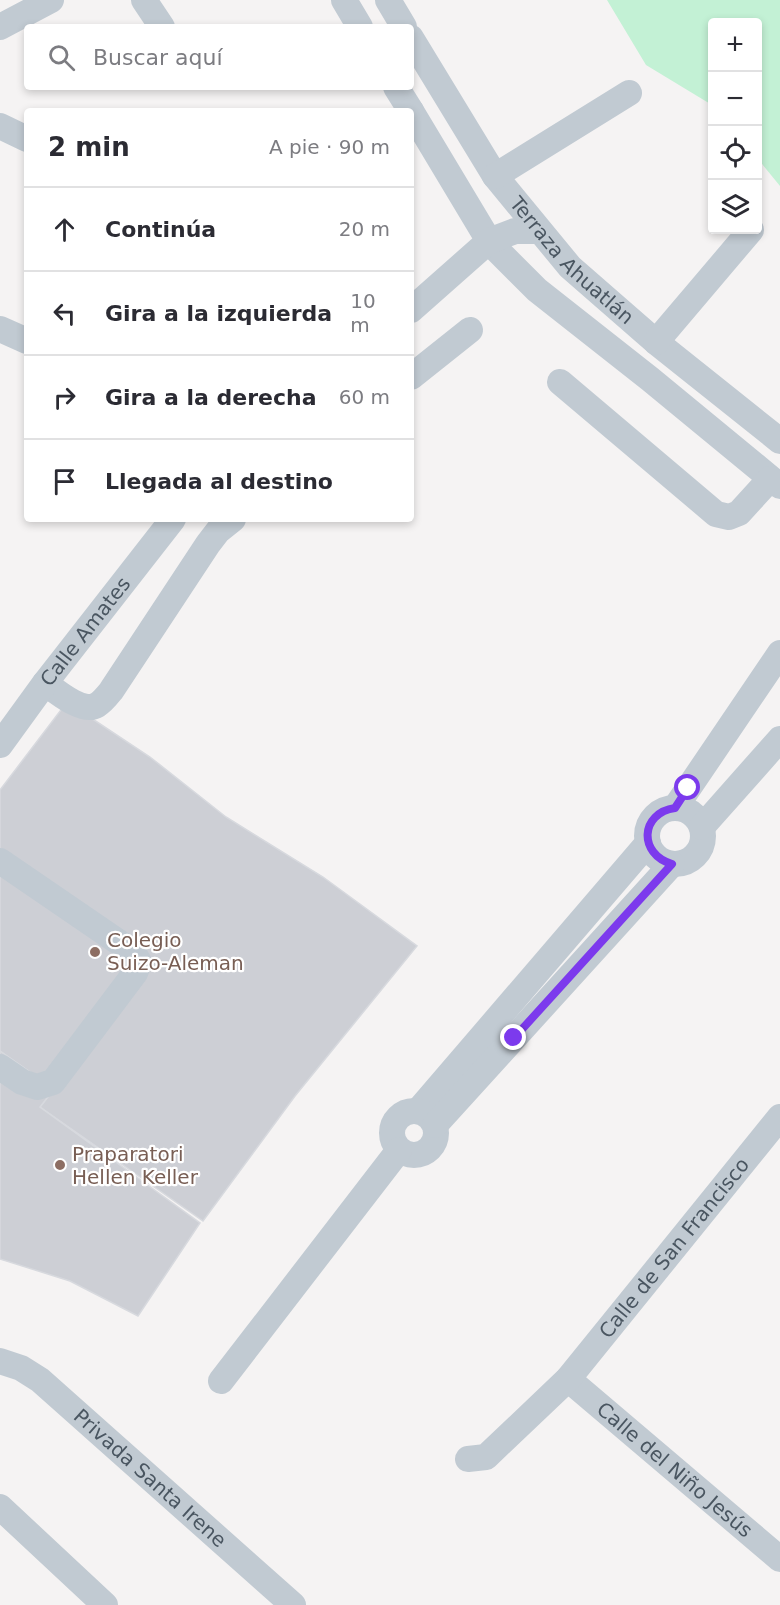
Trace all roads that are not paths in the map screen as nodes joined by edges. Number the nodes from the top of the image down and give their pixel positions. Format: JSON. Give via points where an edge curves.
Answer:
{"nodes":[{"id":1,"x":51,"y":0,"type":"edge"},
{"id":2,"x":144,"y":0,"type":"edge"},
{"id":3,"x":344,"y":0,"type":"edge"},
{"id":4,"x":160,"y":24,"type":"edge"},
{"id":5,"x":358,"y":24,"type":"edge"},
{"id":6,"x":0,"y":27,"type":"edge"},
{"id":7,"x":414,"y":43,"type":"edge"},
{"id":8,"x":398,"y":90,"type":"edge"},
{"id":9,"x":629,"y":93,"type":"dead end"},
{"id":10,"x":409,"y":108,"type":"edge"},
{"id":11,"x":414,"y":116,"type":"edge"},
{"id":12,"x":0,"y":126,"type":"edge"},
{"id":13,"x":24,"y":138,"type":"edge"},
{"id":14,"x":495,"y":176,"type":"junction"},
{"id":15,"x":539,"y":231,"type":"junction"},
{"id":16,"x":747,"y":234,"type":"edge"},
{"id":17,"x":489,"y":241,"type":"junction"},
{"id":18,"x":570,"y":267,"type":"junction"},
{"id":19,"x":537,"y":290,"type":"junction"},
{"id":20,"x":414,"y":307,"type":"edge"},
{"id":21,"x":0,"y":329,"type":"edge"},
{"id":22,"x":470,"y":330,"type":"dead end"},
{"id":23,"x":24,"y":340,"type":"edge"},
{"id":24,"x":656,"y":342,"type":"junction"},
{"id":25,"x":414,"y":375,"type":"edge"},
{"id":26,"x":560,"y":382,"type":"dead end"},
{"id":27,"x":780,"y":441,"type":"edge"},
{"id":28,"x":775,"y":483,"type":"edge"},
{"id":29,"x":171,"y":522,"type":"edge"},
{"id":30,"x":229,"y":522,"type":"edge"},
{"id":31,"x":780,"y":653,"type":"edge"},
{"id":32,"x":45,"y":683,"type":"junction"},
{"id":33,"x":780,"y":739,"type":"edge"},
{"id":34,"x":0,"y":745,"type":"edge"},
{"id":35,"x":675,"y":808,"type":"junction"},
{"id":36,"x":702,"y":827,"type":"junction"},
{"id":37,"x":648,"y":843,"type":"junction"},
{"id":38,"x":0,"y":861,"type":"edge"},
{"id":39,"x":672,"y":864,"type":"junction"},
{"id":40,"x":0,"y":1067,"type":"edge"},
{"id":41,"x":780,"y":1117,"type":"edge"},
{"id":42,"x":426,"y":1118,"type":"junction"},
{"id":43,"x":0,"y":1361,"type":"edge"},
{"id":44,"x":568,"y":1379,"type":"junction"},
{"id":45,"x":221,"y":1381,"type":"dead end"},
{"id":46,"x":468,"y":1459,"type":"dead end"},
{"id":47,"x":0,"y":1507,"type":"edge"},
{"id":48,"x":778,"y":1553,"type":"edge"},
{"id":49,"x":105,"y":1605,"type":"edge"},
{"id":50,"x":293,"y":1605,"type":"edge"}],
"edges":[{"from":1,"to":6,"type":"street"},
{"from":2,"to":4,"type":"street"},
{"from":3,"to":5,"type":"street"},
{"from":7,"to":14,"type":"street","name":"Terraza Ahuatlán"},
{"from":8,"to":10,"type":"street","name":"Terraza Ahuatlán"},
{"from":9,"to":14,"type":"street"},
{"from":11,"to":17,"type":"street","name":"Terraza Ahuatlán"},
{"from":12,"to":13,"type":"street"},
{"from":14,"to":15,"type":"street","name":"Terraza Ahuatlán"},
{"from":15,"to":17,"type":"street","via":[[515,231]]},
{"from":15,"to":18,"type":"street","name":"Terraza Ahuatlán"},
{"from":16,"to":24,"type":"street"},
{"from":17,"to":19,"type":"street","name":"Terraza Ahuatlán"},
{"from":17,"to":20,"type":"street"},
{"from":18,"to":19,"type":"street","via":[[559,279]]},
{"from":18,"to":24,"type":"street","name":"Terraza Ahuatlán"},
{"from":19,"to":28,"type":"street","name":"Terraza Ahuatlán"},
{"from":21,"to":23,"type":"street"},
{"from":22,"to":25,"type":"street"},
{"from":24,"to":27,"type":"street","name":"Terraza Ahuatlán"},
{"from":26,"to":28,"type":"street","via":[[716,514],[729,517],[739,513]]},
{"from":29,"to":32,"type":"street","name":"Calle Amates"},
{"from":30,"to":32,"type":"street","via":[[208,544],[111,692],[96,706],[89,708],[69,700]]},
{"from":31,"to":35,"type":"street"},
{"from":32,"to":34,"type":"street","name":"Calle Amates"},
{"from":33,"to":36,"type":"street"},
{"from":35,"to":36,"type":"street","via":[[692,813]]},
{"from":35,"to":37,"type":"street","via":[[652,819]]},
{"from":36,"to":39,"type":"street","via":[[704,836],[697,854]]},
{"from":37,"to":39,"type":"street","via":[[657,857]]},
{"from":37,"to":42,"type":"street"},
{"from":38,"to":40,"type":"street","via":[[133,952],[139,962],[135,973],[53,1082],[37,1087]]},
{"from":39,"to":42,"type":"street"},
{"from":41,"to":44,"type":"street","name":"Calle de San Francisco"},
{"from":42,"to":45,"type":"street","via":[[411,1112],[398,1118],[392,1138],[399,1150]]},
{"from":43,"to":50,"type":"street","name":"Privada Santa Irene","via":[[40,1380]]},
{"from":44,"to":46,"type":"street","name":"Calle de San Francisco","via":[[486,1457]]},
{"from":44,"to":48,"type":"street","name":"Calle del Niño Jesús"},
{"from":47,"to":49,"type":"street"}]}
